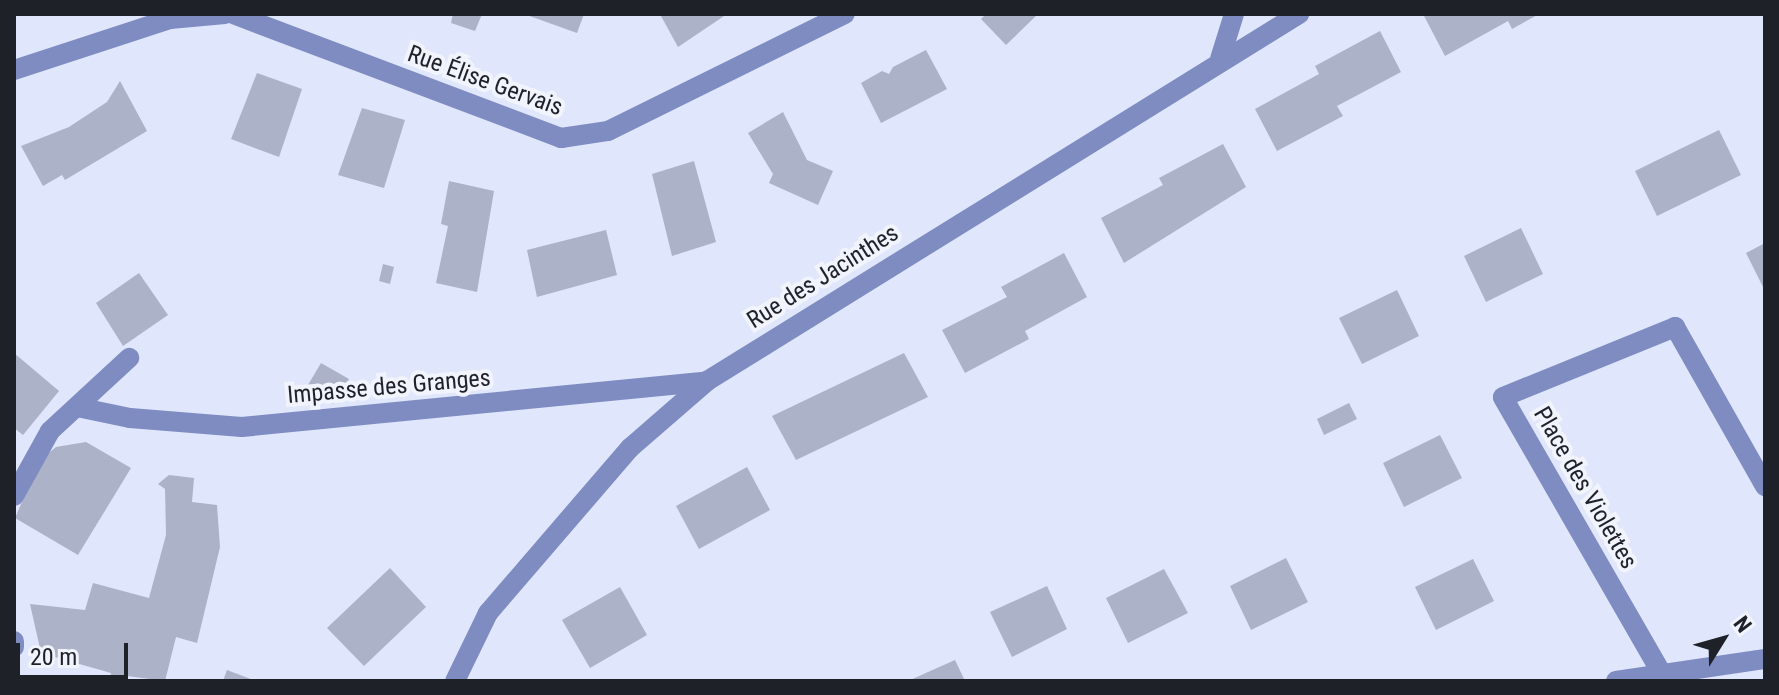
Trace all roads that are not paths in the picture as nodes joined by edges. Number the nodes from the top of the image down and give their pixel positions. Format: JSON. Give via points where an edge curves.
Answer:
{"nodes":[{"id":1,"x":225,"y":14,"type":"edge"},
{"id":2,"x":233,"y":14,"type":"edge"},
{"id":3,"x":845,"y":14,"type":"edge"},
{"id":4,"x":1234,"y":14,"type":"edge"},
{"id":5,"x":1299,"y":14,"type":"edge"},
{"id":6,"x":170,"y":16,"type":"edge"},
{"id":7,"x":1220,"y":59,"type":"junction"},
{"id":8,"x":14,"y":70,"type":"edge"},
{"id":9,"x":129,"y":358,"type":"dead end"},
{"id":10,"x":707,"y":381,"type":"junction"},
{"id":11,"x":77,"y":407,"type":"junction"},
{"id":12,"x":1765,"y":486,"type":"edge"},
{"id":13,"x":14,"y":496,"type":"edge"},
{"id":14,"x":14,"y":641,"type":"edge"},
{"id":15,"x":14,"y":647,"type":"edge"},
{"id":16,"x":1765,"y":659,"type":"edge"},
{"id":17,"x":1662,"y":674,"type":"junction"},
{"id":18,"x":456,"y":679,"type":"edge"},
{"id":19,"x":1616,"y":681,"type":"edge"}],
"edges":[{"from":1,"to":6,"type":"street"},
{"from":2,"to":3,"type":"street","name":"Rue Élise Gervais","via":[[561,138],[608,131]]},
{"from":4,"to":7,"type":"street"},
{"from":5,"to":7,"type":"street","name":"Rue des Jacinthes"},
{"from":6,"to":8,"type":"street"},
{"from":7,"to":10,"type":"street","name":"Rue des Jacinthes"},
{"from":9,"to":11,"type":"street"},
{"from":10,"to":11,"type":"street","name":"Impasse des Granges","via":[[242,427],[130,418]]},
{"from":10,"to":18,"type":"street","name":"Rue des Jacinthes","via":[[630,448],[488,613]]},
{"from":11,"to":13,"type":"street","via":[[50,431]]},
{"from":12,"to":17,"type":"street","name":"Place des Violettes","via":[[1675,327],[1503,397]]},
{"from":14,"to":15,"type":"street"},
{"from":16,"to":17,"type":"street"},
{"from":17,"to":19,"type":"street"}]}
